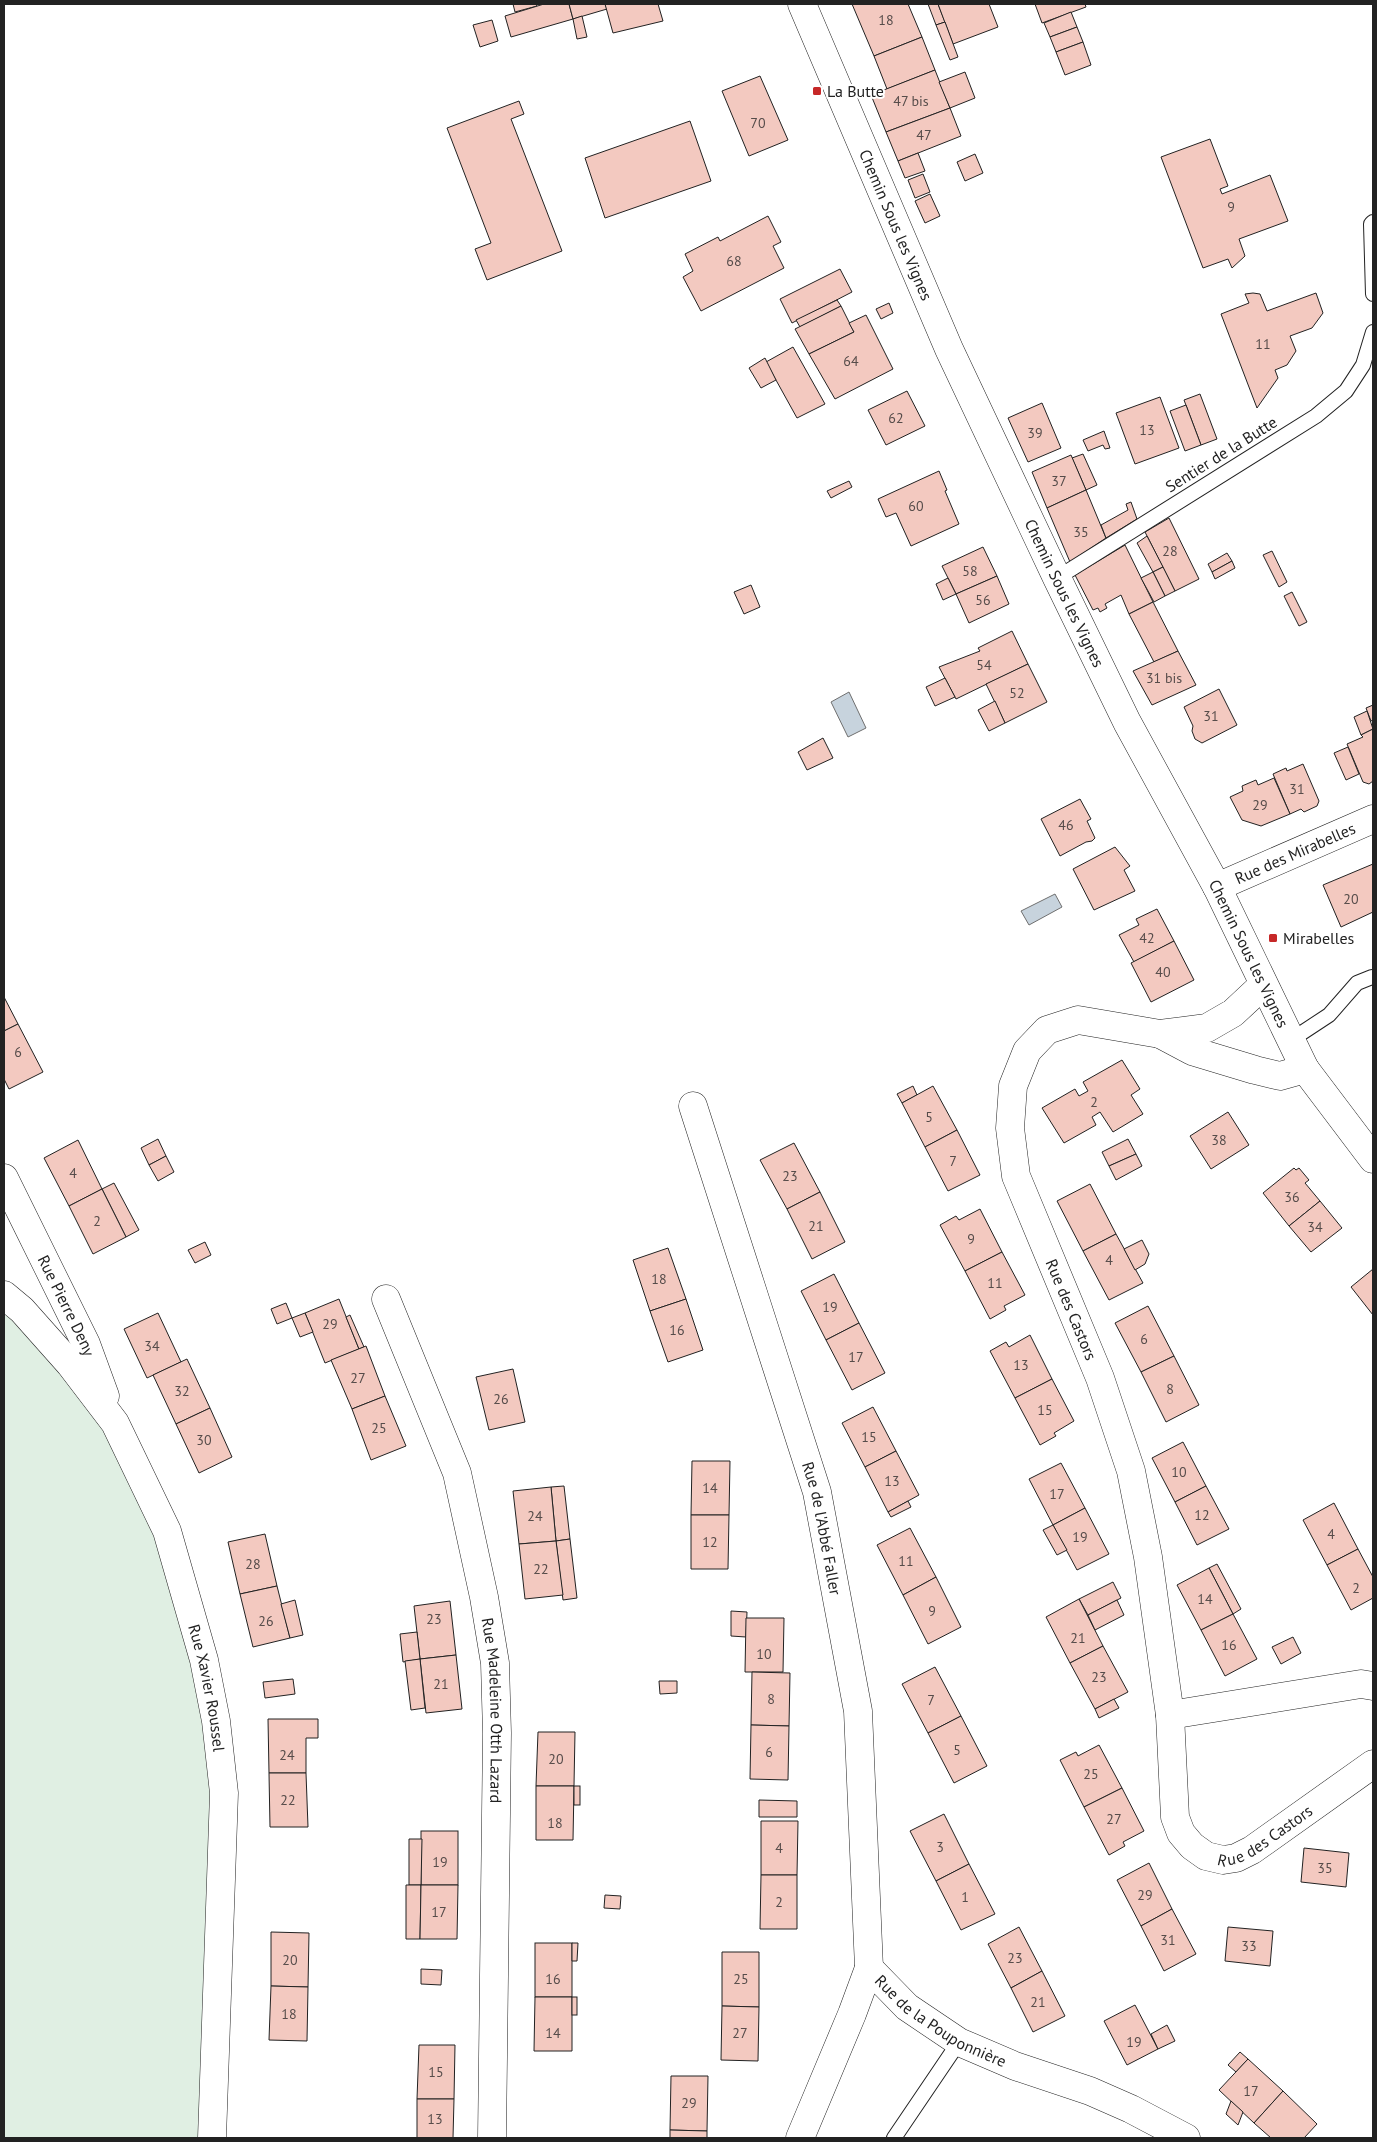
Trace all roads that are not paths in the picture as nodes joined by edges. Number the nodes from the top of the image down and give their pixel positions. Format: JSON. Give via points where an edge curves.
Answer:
{"nodes":[{"id":1,"x":802,"y":4,"type":"edge"},
{"id":2,"x":1372,"y":223,"type":"edge"},
{"id":3,"x":1373,"y":294,"type":"edge"},
{"id":4,"x":1373,"y":332,"type":"edge"},
{"id":5,"x":1057,"y":578,"type":"junction"},
{"id":6,"x":1373,"y":819,"type":"edge"},
{"id":7,"x":1217,"y":887,"type":"junction"},
{"id":8,"x":1372,"y":976,"type":"edge"},
{"id":9,"x":1263,"y":985,"type":"junction"},
{"id":10,"x":1160,"y":1034,"type":"junction"},
{"id":11,"x":1291,"y":1040,"type":"junction"},
{"id":12,"x":1306,"y":1069,"type":"junction"},
{"id":13,"x":693,"y":1106,"type":"dead end"},
{"id":14,"x":1371,"y":1153,"type":"edge"},
{"id":15,"x":6,"y":1189,"type":"edge"},
{"id":16,"x":4,"y":1295,"type":"edge"},
{"id":17,"x":386,"y":1299,"type":"dead end"},
{"id":18,"x":114,"y":1423,"type":"junction"},
{"id":19,"x":1373,"y":1686,"type":"edge"},
{"id":20,"x":1170,"y":1715,"type":"junction"},
{"id":21,"x":1373,"y":1764,"type":"edge"},
{"id":22,"x":868,"y":1968,"type":"junction"},
{"id":23,"x":958,"y":2042,"type":"junction"},
{"id":24,"x":212,"y":2138,"type":"edge"},
{"id":25,"x":492,"y":2138,"type":"edge"},
{"id":26,"x":800,"y":2138,"type":"edge"},
{"id":27,"x":894,"y":2138,"type":"edge"},
{"id":28,"x":1186,"y":2138,"type":"edge"}],
"edges":[{"from":1,"to":5,"type":"street","name":"Chemin Sous les Vignes","via":[[949,349]]},
{"from":2,"to":3,"type":"lane"},
{"from":4,"to":5,"type":"lane","name":"Sentier de la Butte","via":[[1363,365],[1346,391],[1316,416]]},
{"from":5,"to":7,"type":"street","name":"Chemin Sous les Vignes","via":[[1127,722]]},
{"from":6,"to":7,"type":"street","name":"Rue des Mirabelles"},
{"from":7,"to":9,"type":"street","name":"Chemin Sous les Vignes"},
{"from":8,"to":11,"type":"lane","via":[[1357,983],[1329,1015]]},
{"from":9,"to":10,"type":"street","name":"Rue des Castors","via":[[1233,1013],[1208,1028]]},
{"from":9,"to":11,"type":"street","name":"Chemin Sous les Vignes"},
{"from":10,"to":12,"type":"street","name":"Rue des Castors","via":[[1192,1051],[1280,1076]]},
{"from":10,"to":20,"type":"street","name":"Rue des Castors","via":[[1078,1020],[1047,1030],[1027,1051],[1013,1086],[1010,1128],[1016,1176],[1100,1378],[1131,1471],[1148,1557]]},
{"from":11,"to":12,"type":"street","name":"Chemin Sous les Vignes"},
{"from":12,"to":14,"type":"street","name":"Chemin Sous les Vignes"},
{"from":13,"to":22,"type":"street","name":"Rue de l'Abbé Faller","via":[[817,1492],[858,1711]]},
{"from":15,"to":18,"type":"street","name":"Rue Pierre Deny","via":[[86,1344]]},
{"from":16,"to":18,"type":"street","name":"Rue Xavier Roussel","via":[[22,1310],[70,1364]]},
{"from":17,"to":25,"type":"street","name":"Rue Madeleine Otth Lazard","via":[[457,1472],[495,1663]]},
{"from":18,"to":24,"type":"street","name":"Rue Xavier Roussel","via":[[167,1531],[204,1660],[216,1721],[224,1793]]},
{"from":19,"to":20,"type":"street","via":[[1361,1684]]},
{"from":20,"to":21,"type":"street","name":"Rue des Castors","via":[[1175,1817],[1181,1833],[1192,1846],[1206,1856],[1222,1860],[1236,1858],[1252,1850]]},
{"from":22,"to":23,"type":"street","name":"Rue de la Pouponnière","via":[[907,2007]]},
{"from":22,"to":26,"type":"street","name":"Rue de la Pouponnière"},
{"from":23,"to":27,"type":"lane"},
{"from":23,"to":28,"type":"street","name":"Rue de la Pouponnière","via":[[1131,2109]]}]}
